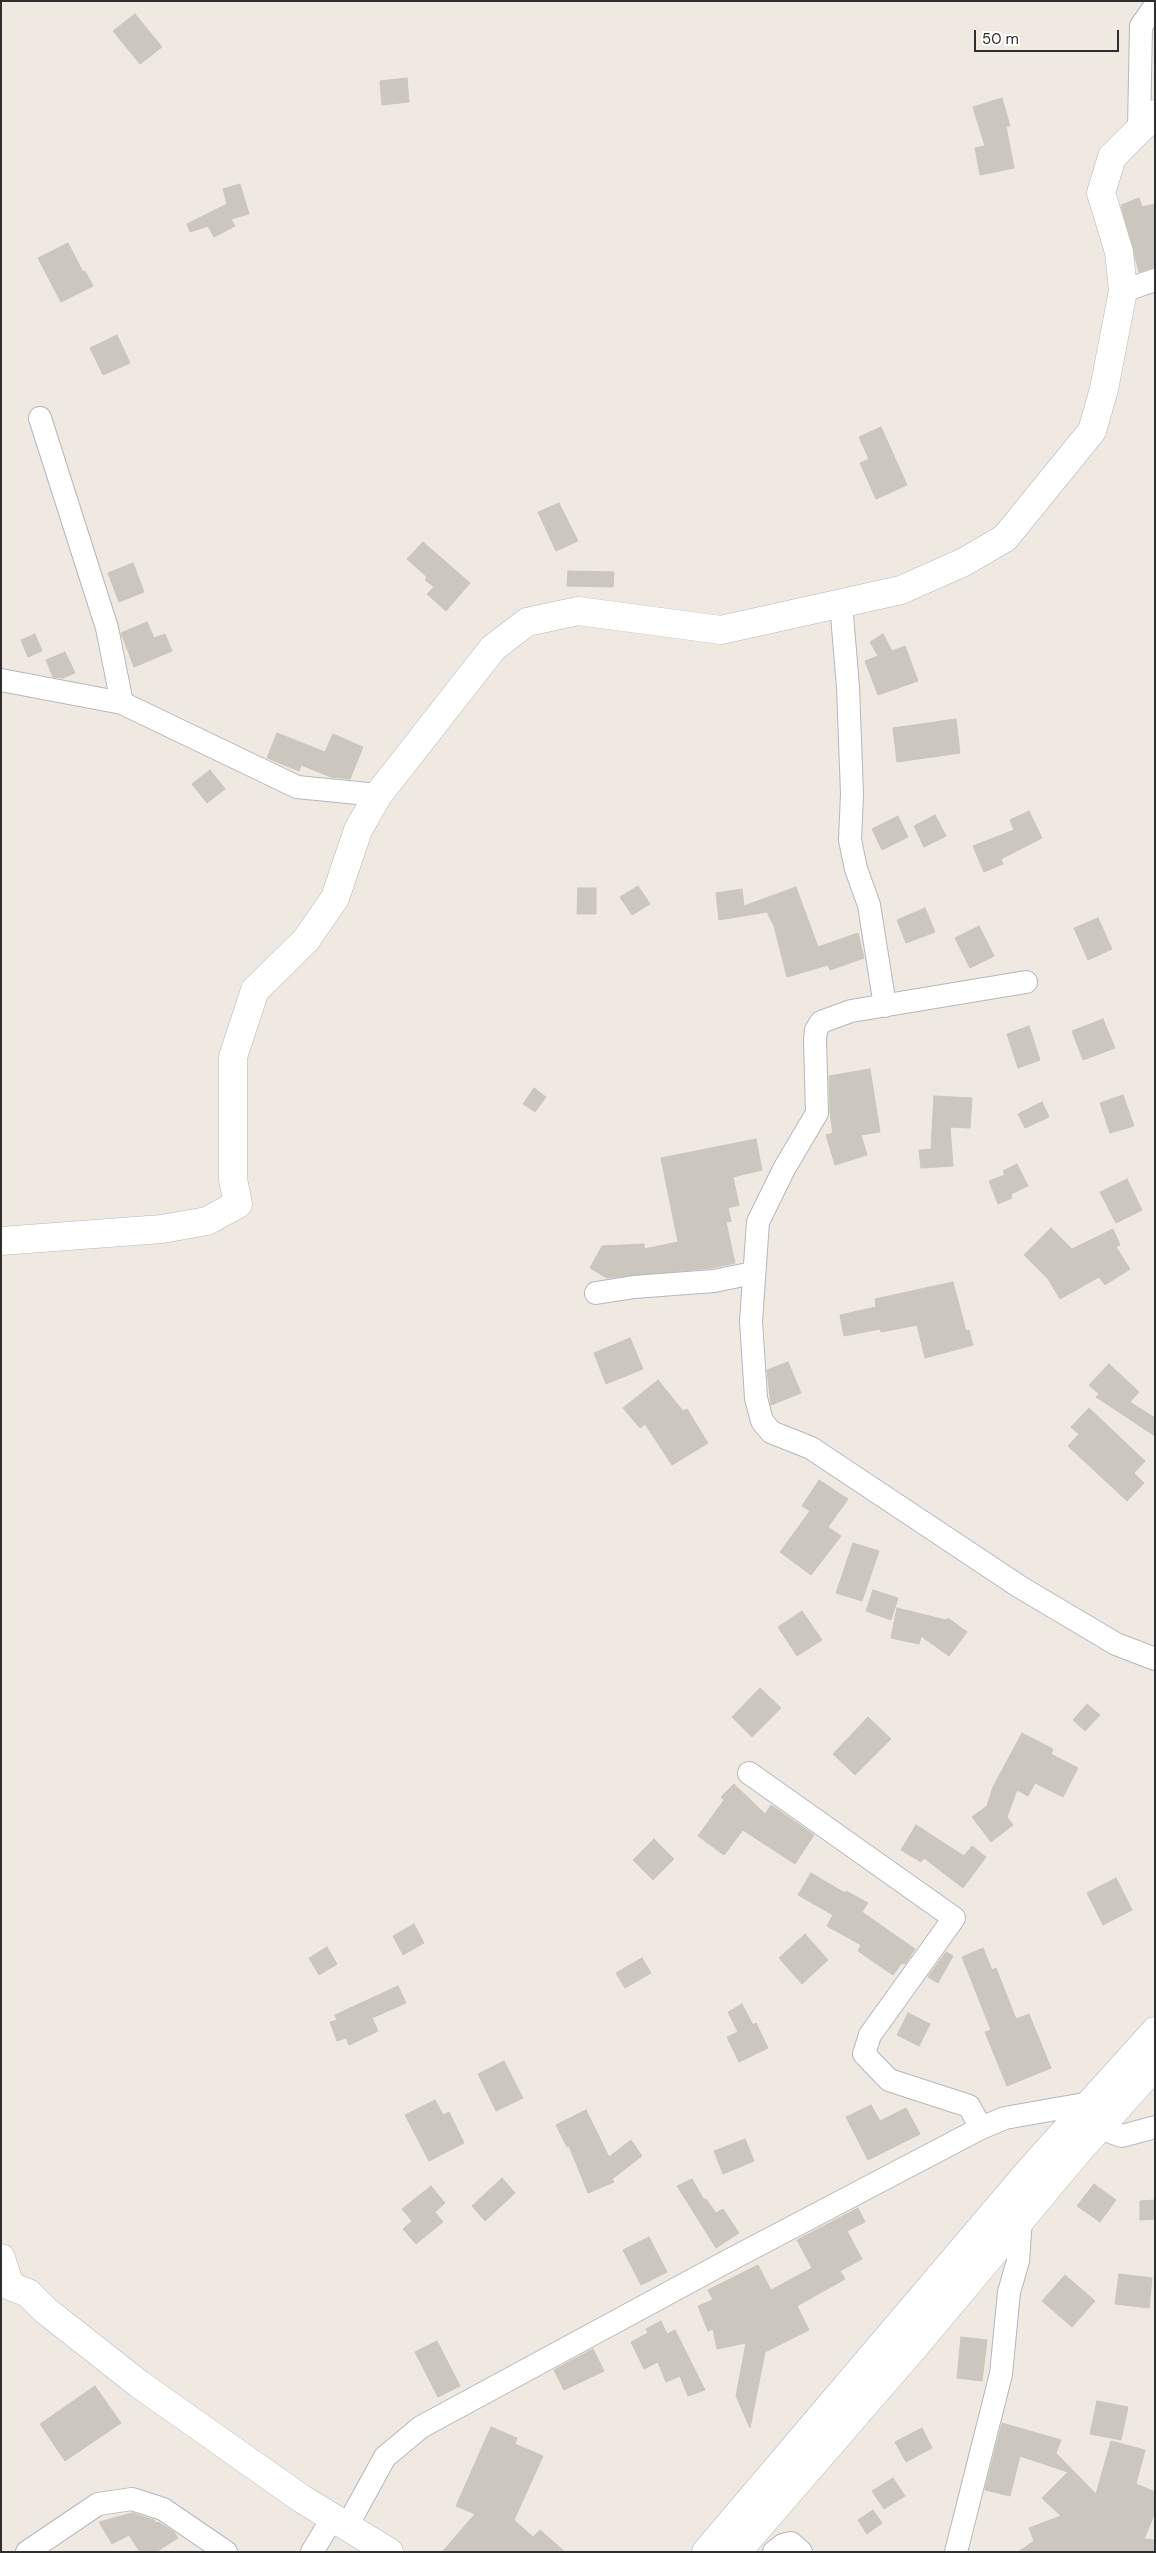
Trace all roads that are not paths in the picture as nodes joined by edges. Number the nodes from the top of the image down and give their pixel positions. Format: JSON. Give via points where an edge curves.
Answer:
{"nodes":[{"id":1,"x":1155,"y":6,"type":"edge"},
{"id":2,"x":1147,"y":121,"type":"edge"},
{"id":3,"x":1155,"y":280,"type":"edge"},
{"id":4,"x":1123,"y":291,"type":"junction"},
{"id":5,"x":40,"y":418,"type":"dead end"},
{"id":6,"x":842,"y":603,"type":"junction"},
{"id":7,"x":1,"y":680,"type":"edge"},
{"id":8,"x":122,"y":703,"type":"junction"},
{"id":9,"x":378,"y":795,"type":"junction"},
{"id":10,"x":1026,"y":982,"type":"dead end"},
{"id":11,"x":885,"y":1006,"type":"junction"},
{"id":12,"x":1,"y":1241,"type":"edge"},
{"id":13,"x":753,"y":1273,"type":"junction"},
{"id":14,"x":596,"y":1294,"type":"dead end"},
{"id":15,"x":1155,"y":1659,"type":"edge"},
{"id":16,"x":749,"y":1773,"type":"dead end"},
{"id":17,"x":1155,"y":2031,"type":"edge"},
{"id":18,"x":1155,"y":2066,"type":"edge"},
{"id":19,"x":1090,"y":2103,"type":"junction"},
{"id":20,"x":1153,"y":2124,"type":"edge"},
{"id":21,"x":981,"y":2128,"type":"junction"},
{"id":22,"x":1099,"y":2128,"type":"junction"},
{"id":23,"x":1045,"y":2172,"type":"junction"},
{"id":24,"x":1022,"y":2219,"type":"junction"},
{"id":25,"x":1,"y":2258,"type":"edge"},
{"id":26,"x":6,"y":2291,"type":"edge"},
{"id":27,"x":339,"y":2523,"type":"junction"},
{"id":28,"x":28,"y":2552,"type":"edge"},
{"id":29,"x":226,"y":2552,"type":"edge"},
{"id":30,"x":312,"y":2552,"type":"edge"},
{"id":31,"x":390,"y":2552,"type":"edge"},
{"id":32,"x":706,"y":2552,"type":"edge"},
{"id":33,"x":737,"y":2552,"type":"edge"},
{"id":34,"x":774,"y":2552,"type":"edge"},
{"id":35,"x":801,"y":2552,"type":"edge"},
{"id":36,"x":956,"y":2552,"type":"edge"}],
"edges":[{"from":1,"to":2,"type":"street","via":[[1141,26]]},
{"from":2,"to":4,"type":"main road","via":[[1112,157],[1101,193],[1119,252]]},
{"from":3,"to":4,"type":"street"},
{"from":4,"to":6,"type":"main road","via":[[1092,432],[1005,538],[964,562],[901,590]]},
{"from":5,"to":8,"type":"street","via":[[107,628]]},
{"from":6,"to":9,"type":"main road","via":[[721,630],[578,611],[527,622],[493,648]]},
{"from":6,"to":11,"type":"street","via":[[852,794],[850,840],[869,905]]},
{"from":7,"to":8,"type":"street"},
{"from":8,"to":9,"type":"street","via":[[297,787]]},
{"from":9,"to":12,"type":"main road","via":[[358,830],[335,898],[306,940],[255,990],[243,1023],[232,1057],[233,1179],[238,1204],[207,1221],[162,1229]]},
{"from":10,"to":11,"type":"street"},
{"from":11,"to":13,"type":"street","via":[[834,1016],[821,1022],[816,1030],[817,1113],[758,1222]]},
{"from":13,"to":14,"type":"street","via":[[714,1281],[634,1287]]},
{"from":13,"to":15,"type":"street","via":[[751,1321],[756,1398],[762,1421],[771,1432],[810,1448],[1020,1587],[1116,1644]]},
{"from":16,"to":21,"type":"street","via":[[954,1918],[870,2035],[864,2054],[889,2080],[968,2106]]},
{"from":17,"to":19,"type":"main road"},
{"from":18,"to":22,"type":"main road"},
{"from":19,"to":21,"type":"street","via":[[1005,2118]]},
{"from":19,"to":23,"type":"main road"},
{"from":20,"to":22,"type":"street","via":[[1122,2136]]},
{"from":21,"to":27,"type":"street","via":[[421,2427],[385,2457]]},
{"from":22,"to":23,"type":"main road"},
{"from":23,"to":24,"type":"main road"},
{"from":23,"to":32,"type":"main road"},
{"from":24,"to":33,"type":"main road"},
{"from":24,"to":36,"type":"street","via":[[1018,2260],[1009,2292],[1001,2374]]},
{"from":25,"to":26,"type":"main road"},
{"from":26,"to":27,"type":"main road","via":[[28,2293],[44,2310],[139,2384]]},
{"from":27,"to":30,"type":"street"},
{"from":27,"to":31,"type":"main road"},
{"from":28,"to":29,"type":"street","via":[[98,2504],[132,2499],[163,2509]]},
{"from":34,"to":35,"type":"street","via":[[791,2543]]}]}
